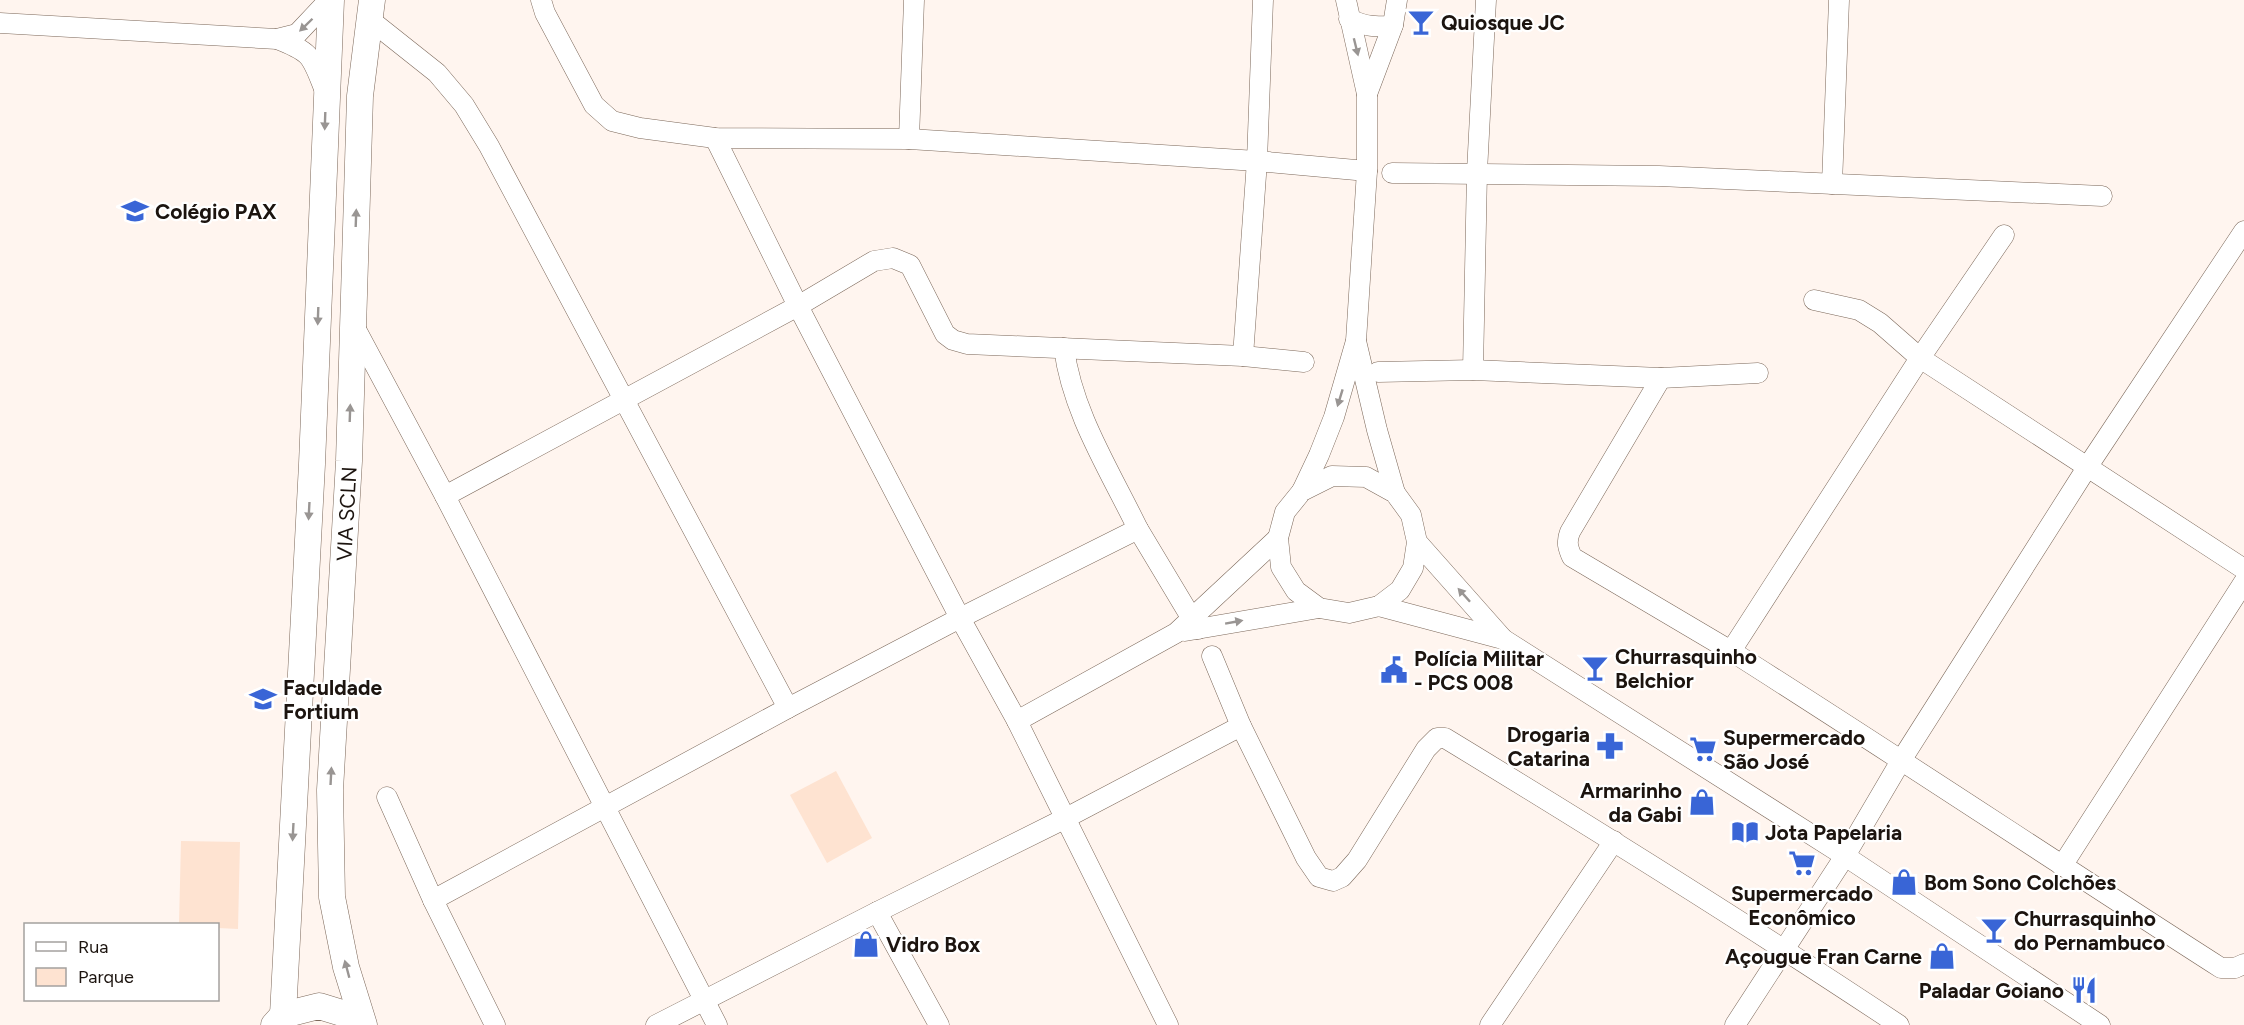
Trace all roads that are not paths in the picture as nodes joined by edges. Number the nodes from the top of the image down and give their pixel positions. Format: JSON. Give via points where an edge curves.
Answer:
{"nodes":[{"id":1,"x":330,"y":0,"type":"edge"},
{"id":2,"x":541,"y":0,"type":"edge"},
{"id":3,"x":914,"y":0,"type":"edge"},
{"id":4,"x":1263,"y":0,"type":"edge"},
{"id":5,"x":1397,"y":0,"type":"edge"},
{"id":6,"x":1486,"y":0,"type":"edge"},
{"id":7,"x":1839,"y":0,"type":"edge"},
{"id":8,"x":371,"y":10,"type":"edge"},
{"id":9,"x":1347,"y":10,"type":"edge"},
{"id":10,"x":0,"y":23,"type":"edge"},
{"id":11,"x":1393,"y":25,"type":"junction"},
{"id":12,"x":277,"y":39,"type":"junction"},
{"id":13,"x":326,"y":93,"type":"junction"},
{"id":14,"x":1368,"y":94,"type":"junction"},
{"id":15,"x":715,"y":138,"type":"junction"},
{"id":16,"x":909,"y":139,"type":"junction"},
{"id":17,"x":1257,"y":161,"type":"junction"},
{"id":18,"x":1366,"y":171,"type":"junction"},
{"id":19,"x":1477,"y":172,"type":"junction"},
{"id":20,"x":1392,"y":173,"type":"dead end"},
{"id":21,"x":1832,"y":184,"type":"junction"},
{"id":22,"x":2102,"y":196,"type":"dead end"},
{"id":23,"x":2244,"y":231,"type":"edge"},
{"id":24,"x":2004,"y":235,"type":"dead end"},
{"id":25,"x":1814,"y":300,"type":"dead end"},
{"id":26,"x":798,"y":306,"type":"junction"},
{"id":27,"x":353,"y":324,"type":"junction"},
{"id":28,"x":1356,"y":341,"type":"junction"},
{"id":29,"x":1064,"y":348,"type":"junction"},
{"id":30,"x":1243,"y":356,"type":"junction"},
{"id":31,"x":1920,"y":358,"type":"junction"},
{"id":32,"x":1304,"y":362,"type":"dead end"},
{"id":33,"x":1473,"y":370,"type":"junction"},
{"id":34,"x":1378,"y":372,"type":"dead end"},
{"id":35,"x":1758,"y":373,"type":"dead end"},
{"id":36,"x":1661,"y":378,"type":"junction"},
{"id":37,"x":623,"y":400,"type":"junction"},
{"id":38,"x":349,"y":461,"type":"junction"},
{"id":39,"x":312,"y":464,"type":"junction"},
{"id":40,"x":2088,"y":466,"type":"junction"},
{"id":41,"x":1302,"y":491,"type":"junction"},
{"id":42,"x":1395,"y":493,"type":"junction"},
{"id":43,"x":445,"y":496,"type":"junction"},
{"id":44,"x":1138,"y":529,"type":"junction"},
{"id":45,"x":1278,"y":538,"type":"junction"},
{"id":46,"x":1417,"y":542,"type":"junction"},
{"id":47,"x":2244,"y":569,"type":"edge"},
{"id":48,"x":2244,"y":582,"type":"edge"},
{"id":49,"x":1379,"y":606,"type":"junction"},
{"id":50,"x":1319,"y":608,"type":"junction"},
{"id":51,"x":960,"y":618,"type":"junction"},
{"id":52,"x":1195,"y":624,"type":"junction"},
{"id":53,"x":1503,"y":639,"type":"junction"},
{"id":54,"x":1731,"y":651,"type":"junction"},
{"id":55,"x":1212,"y":656,"type":"dead end"},
{"id":56,"x":788,"y":708,"type":"junction"},
{"id":57,"x":1017,"y":721,"type":"junction"},
{"id":58,"x":1241,"y":726,"type":"junction"},
{"id":59,"x":1902,"y":759,"type":"junction"},
{"id":60,"x":387,"y":797,"type":"dead end"},
{"id":61,"x":606,"y":807,"type":"junction"},
{"id":62,"x":1064,"y":819,"type":"junction"},
{"id":63,"x":1614,"y":841,"type":"junction"},
{"id":64,"x":1845,"y":856,"type":"junction"},
{"id":65,"x":2062,"y":866,"type":"junction"},
{"id":66,"x":433,"y":900,"type":"junction"},
{"id":67,"x":877,"y":912,"type":"junction"},
{"id":68,"x":1784,"y":949,"type":"junction"},
{"id":69,"x":2244,"y":964,"type":"edge"},
{"id":70,"x":704,"y":1000,"type":"junction"},
{"id":71,"x":279,"y":1020,"type":"edge"},
{"id":72,"x":358,"y":1025,"type":"edge"},
{"id":73,"x":364,"y":1025,"type":"edge"},
{"id":74,"x":495,"y":1025,"type":"edge"},
{"id":75,"x":656,"y":1025,"type":"edge"},
{"id":76,"x":717,"y":1025,"type":"edge"},
{"id":77,"x":939,"y":1025,"type":"edge"},
{"id":78,"x":1168,"y":1025,"type":"edge"},
{"id":79,"x":1490,"y":1025,"type":"edge"},
{"id":80,"x":1736,"y":1025,"type":"edge"},
{"id":81,"x":1899,"y":1025,"type":"edge"},
{"id":82,"x":2100,"y":1025,"type":"edge"}],
"edges":[{"from":1,"to":12,"type":"street","one_way":true,"via":[[297,34]]},
{"from":1,"to":13,"type":"main road","name":"VIA SCLN"},
{"from":2,"to":15,"type":"street","via":[[594,105],[612,121]]},
{"from":3,"to":16,"type":"street"},
{"from":4,"to":17,"type":"street"},
{"from":5,"to":11,"type":"street"},
{"from":6,"to":19,"type":"street"},
{"from":7,"to":21,"type":"street"},
{"from":27,"to":8,"type":"main road","name":"VIA SCLN","one_way":true,"via":[[360,96]]},
{"from":8,"to":37,"type":"street","via":[[464,105]]},
{"from":9,"to":11,"type":"street","via":[[1366,26]]},
{"from":9,"to":14,"type":"street","one_way":true},
{"from":10,"to":12,"type":"street"},
{"from":11,"to":14,"type":"street"},
{"from":12,"to":13,"type":"street","via":[[301,48],[312,60]]},
{"from":13,"to":39,"type":"main road","name":"VIA SCLN","one_way":true},
{"from":14,"to":18,"type":"street"},
{"from":15,"to":16,"type":"street"},
{"from":15,"to":26,"type":"street"},
{"from":16,"to":17,"type":"street"},
{"from":17,"to":18,"type":"street"},
{"from":17,"to":30,"type":"street"},
{"from":18,"to":28,"type":"street"},
{"from":19,"to":20,"type":"street"},
{"from":19,"to":21,"type":"street"},
{"from":19,"to":33,"type":"street"},
{"from":21,"to":22,"type":"street"},
{"from":23,"to":40,"type":"street"},
{"from":24,"to":31,"type":"street"},
{"from":25,"to":31,"type":"street","via":[[1859,310]]},
{"from":26,"to":29,"type":"street","via":[[874,261],[893,258],[910,265],[945,334],[953,340],[966,344]]},
{"from":26,"to":37,"type":"street"},
{"from":26,"to":51,"type":"street"},
{"from":38,"to":27,"type":"main road","name":"VIA SCLN","one_way":true},
{"from":27,"to":43,"type":"street"},
{"from":28,"to":41,"type":"street","one_way":true,"via":[[1334,417]]},
{"from":28,"to":42,"type":"street"},
{"from":29,"to":30,"type":"street"},
{"from":29,"to":44,"type":"street","via":[[1067,374],[1085,421]]},
{"from":30,"to":32,"type":"street"},
{"from":31,"to":40,"type":"street"},
{"from":31,"to":54,"type":"street"},
{"from":33,"to":34,"type":"street"},
{"from":33,"to":36,"type":"street"},
{"from":35,"to":36,"type":"street"},
{"from":36,"to":54,"type":"street","via":[[1570,532],[1568,548],[1572,557]]},
{"from":37,"to":43,"type":"street"},
{"from":37,"to":56,"type":"street"},
{"from":38,"to":39,"type":"main road"},
{"from":73,"to":38,"type":"main road","name":"VIA SCLN","one_way":true,"via":[[346,967],[332,897],[330,790]]},
{"from":39,"to":71,"type":"main road","name":"VIA SCLN","one_way":true},
{"from":40,"to":47,"type":"street"},
{"from":40,"to":59,"type":"street"},
{"from":41,"to":42,"type":"street","via":[[1332,476],[1366,477]]},
{"from":41,"to":45,"type":"street","via":[[1285,512]]},
{"from":42,"to":46,"type":"street","via":[[1411,515]]},
{"from":43,"to":61,"type":"street"},
{"from":44,"to":51,"type":"street"},
{"from":44,"to":52,"type":"street"},
{"from":45,"to":50,"type":"street","via":[[1281,567],[1296,591]]},
{"from":45,"to":52,"type":"street"},
{"from":46,"to":49,"type":"street","via":[[1413,568],[1400,590]]},
{"from":53,"to":46,"type":"street","one_way":true},
{"from":48,"to":65,"type":"street"},
{"from":49,"to":50,"type":"street","via":[[1349,613]]},
{"from":49,"to":53,"type":"street"},
{"from":52,"to":50,"type":"street","one_way":true},
{"from":51,"to":56,"type":"street"},
{"from":51,"to":57,"type":"street"},
{"from":52,"to":57,"type":"street"},
{"from":53,"to":64,"type":"street"},
{"from":54,"to":59,"type":"street"},
{"from":55,"to":58,"type":"street"},
{"from":56,"to":61,"type":"street"},
{"from":57,"to":62,"type":"street"},
{"from":58,"to":62,"type":"street"},
{"from":58,"to":63,"type":"street","via":[[1319,877],[1333,881],[1342,877],[1357,860],[1426,749],[1437,738],[1445,738]]},
{"from":59,"to":64,"type":"street"},
{"from":59,"to":65,"type":"street"},
{"from":60,"to":66,"type":"street"},
{"from":61,"to":66,"type":"street"},
{"from":61,"to":70,"type":"street"},
{"from":62,"to":67,"type":"street"},
{"from":62,"to":78,"type":"street"},
{"from":63,"to":68,"type":"street"},
{"from":63,"to":79,"type":"street"},
{"from":64,"to":68,"type":"street"},
{"from":64,"to":82,"type":"street"},
{"from":65,"to":69,"type":"street","via":[[2221,968]]},
{"from":66,"to":74,"type":"street"},
{"from":67,"to":70,"type":"street"},
{"from":67,"to":77,"type":"street"},
{"from":68,"to":80,"type":"street"},
{"from":68,"to":81,"type":"street"},
{"from":70,"to":75,"type":"street"},
{"from":70,"to":76,"type":"street"},
{"from":71,"to":72,"type":"main road","via":[[319,1006],[345,1014]]}]}
